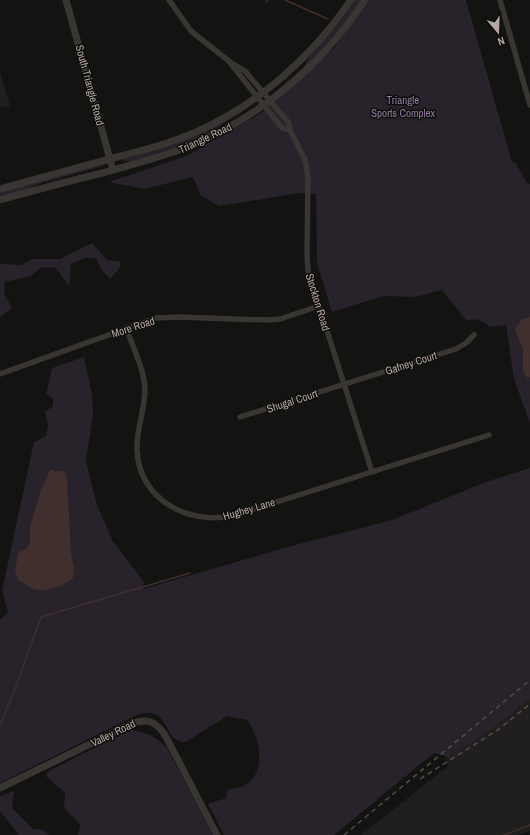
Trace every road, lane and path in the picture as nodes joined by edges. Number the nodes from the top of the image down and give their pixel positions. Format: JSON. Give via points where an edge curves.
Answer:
{"nodes":[{"id":1,"x":66,"y":0,"type":"edge"},
{"id":2,"x":168,"y":0,"type":"edge"},
{"id":3,"x":352,"y":0,"type":"edge"},
{"id":4,"x":364,"y":0,"type":"edge"},
{"id":5,"x":500,"y":0,"type":"edge"},
{"id":6,"x":230,"y":62,"type":"junction"},
{"id":7,"x":264,"y":92,"type":"junction"},
{"id":8,"x":257,"y":97,"type":"junction"},
{"id":9,"x":270,"y":101,"type":"junction"},
{"id":10,"x":530,"y":105,"type":"edge"},
{"id":11,"x":264,"y":106,"type":"junction"},
{"id":12,"x":290,"y":130,"type":"junction"},
{"id":13,"x":110,"y":159,"type":"junction"},
{"id":14,"x":113,"y":170,"type":"junction"},
{"id":15,"x":0,"y":189,"type":"edge"},
{"id":16,"x":0,"y":200,"type":"edge"},
{"id":17,"x":319,"y":306,"type":"junction"},
{"id":18,"x":126,"y":328,"type":"junction"},
{"id":19,"x":474,"y":335,"type":"dead end"},
{"id":20,"x":0,"y":374,"type":"edge"},
{"id":21,"x":344,"y":384,"type":"junction"},
{"id":22,"x":240,"y":417,"type":"dead end"},
{"id":23,"x":489,"y":435,"type":"dead end"},
{"id":24,"x":372,"y":472,"type":"junction"},
{"id":25,"x":0,"y":788,"type":"edge"},
{"id":26,"x":217,"y":835,"type":"edge"}],
"edges":[{"from":1,"to":13,"type":"street","name":"South Triangle Road"},
{"from":2,"to":6,"type":"street","name":"Stockton Road","via":[[191,31]]},
{"from":3,"to":7,"type":"street","name":"Triangle Road","via":[[307,55]]},
{"from":4,"to":9,"type":"street","name":"Triangle Road","via":[[347,26],[324,53]]},
{"from":5,"to":10,"type":"street"},
{"from":6,"to":7,"type":"street","name":"Stockton Road","via":[[245,71]]},
{"from":6,"to":8,"type":"street","name":"Stockton Road"},
{"from":7,"to":8,"type":"street","name":"Triangle Road"},
{"from":7,"to":9,"type":"street","name":"Stockton Road"},
{"from":8,"to":11,"type":"street","name":"Stockton Road"},
{"from":8,"to":13,"type":"street","name":"Triangle Road","via":[[221,120],[196,132]]},
{"from":9,"to":11,"type":"street","name":"Triangle Road"},
{"from":9,"to":12,"type":"street","name":"Stockton Road","via":[[289,123]]},
{"from":11,"to":12,"type":"street","name":"Stockton Road","via":[[282,128]]},
{"from":11,"to":14,"type":"street","name":"Triangle Road","via":[[199,142]]},
{"from":12,"to":17,"type":"street","name":"Stockton Road","via":[[301,149],[307,169],[307,256]]},
{"from":13,"to":14,"type":"street","name":"South Triangle Road"},
{"from":13,"to":15,"type":"street","name":"Triangle Road"},
{"from":14,"to":16,"type":"street","name":"Triangle Road"},
{"from":17,"to":18,"type":"street","name":"More Road","via":[[280,319],[156,318]]},
{"from":17,"to":21,"type":"street","name":"Stockton Road"},
{"from":18,"to":20,"type":"street","name":"More Road"},
{"from":18,"to":24,"type":"street","name":"Hughey Lane","via":[[142,373],[144,389],[137,442],[138,460],[148,483],[157,495],[177,510],[201,518],[217,519]]},
{"from":19,"to":21,"type":"street","name":"Gafney Court","via":[[456,349]]},
{"from":21,"to":22,"type":"street","name":"Shugal Court"},
{"from":21,"to":24,"type":"street","name":"Stockton Road"},
{"from":23,"to":24,"type":"street","name":"Hughey Lane"},
{"from":25,"to":26,"type":"street","name":"Valley Road","via":[[133,723],[149,720],[165,735]]}]}
